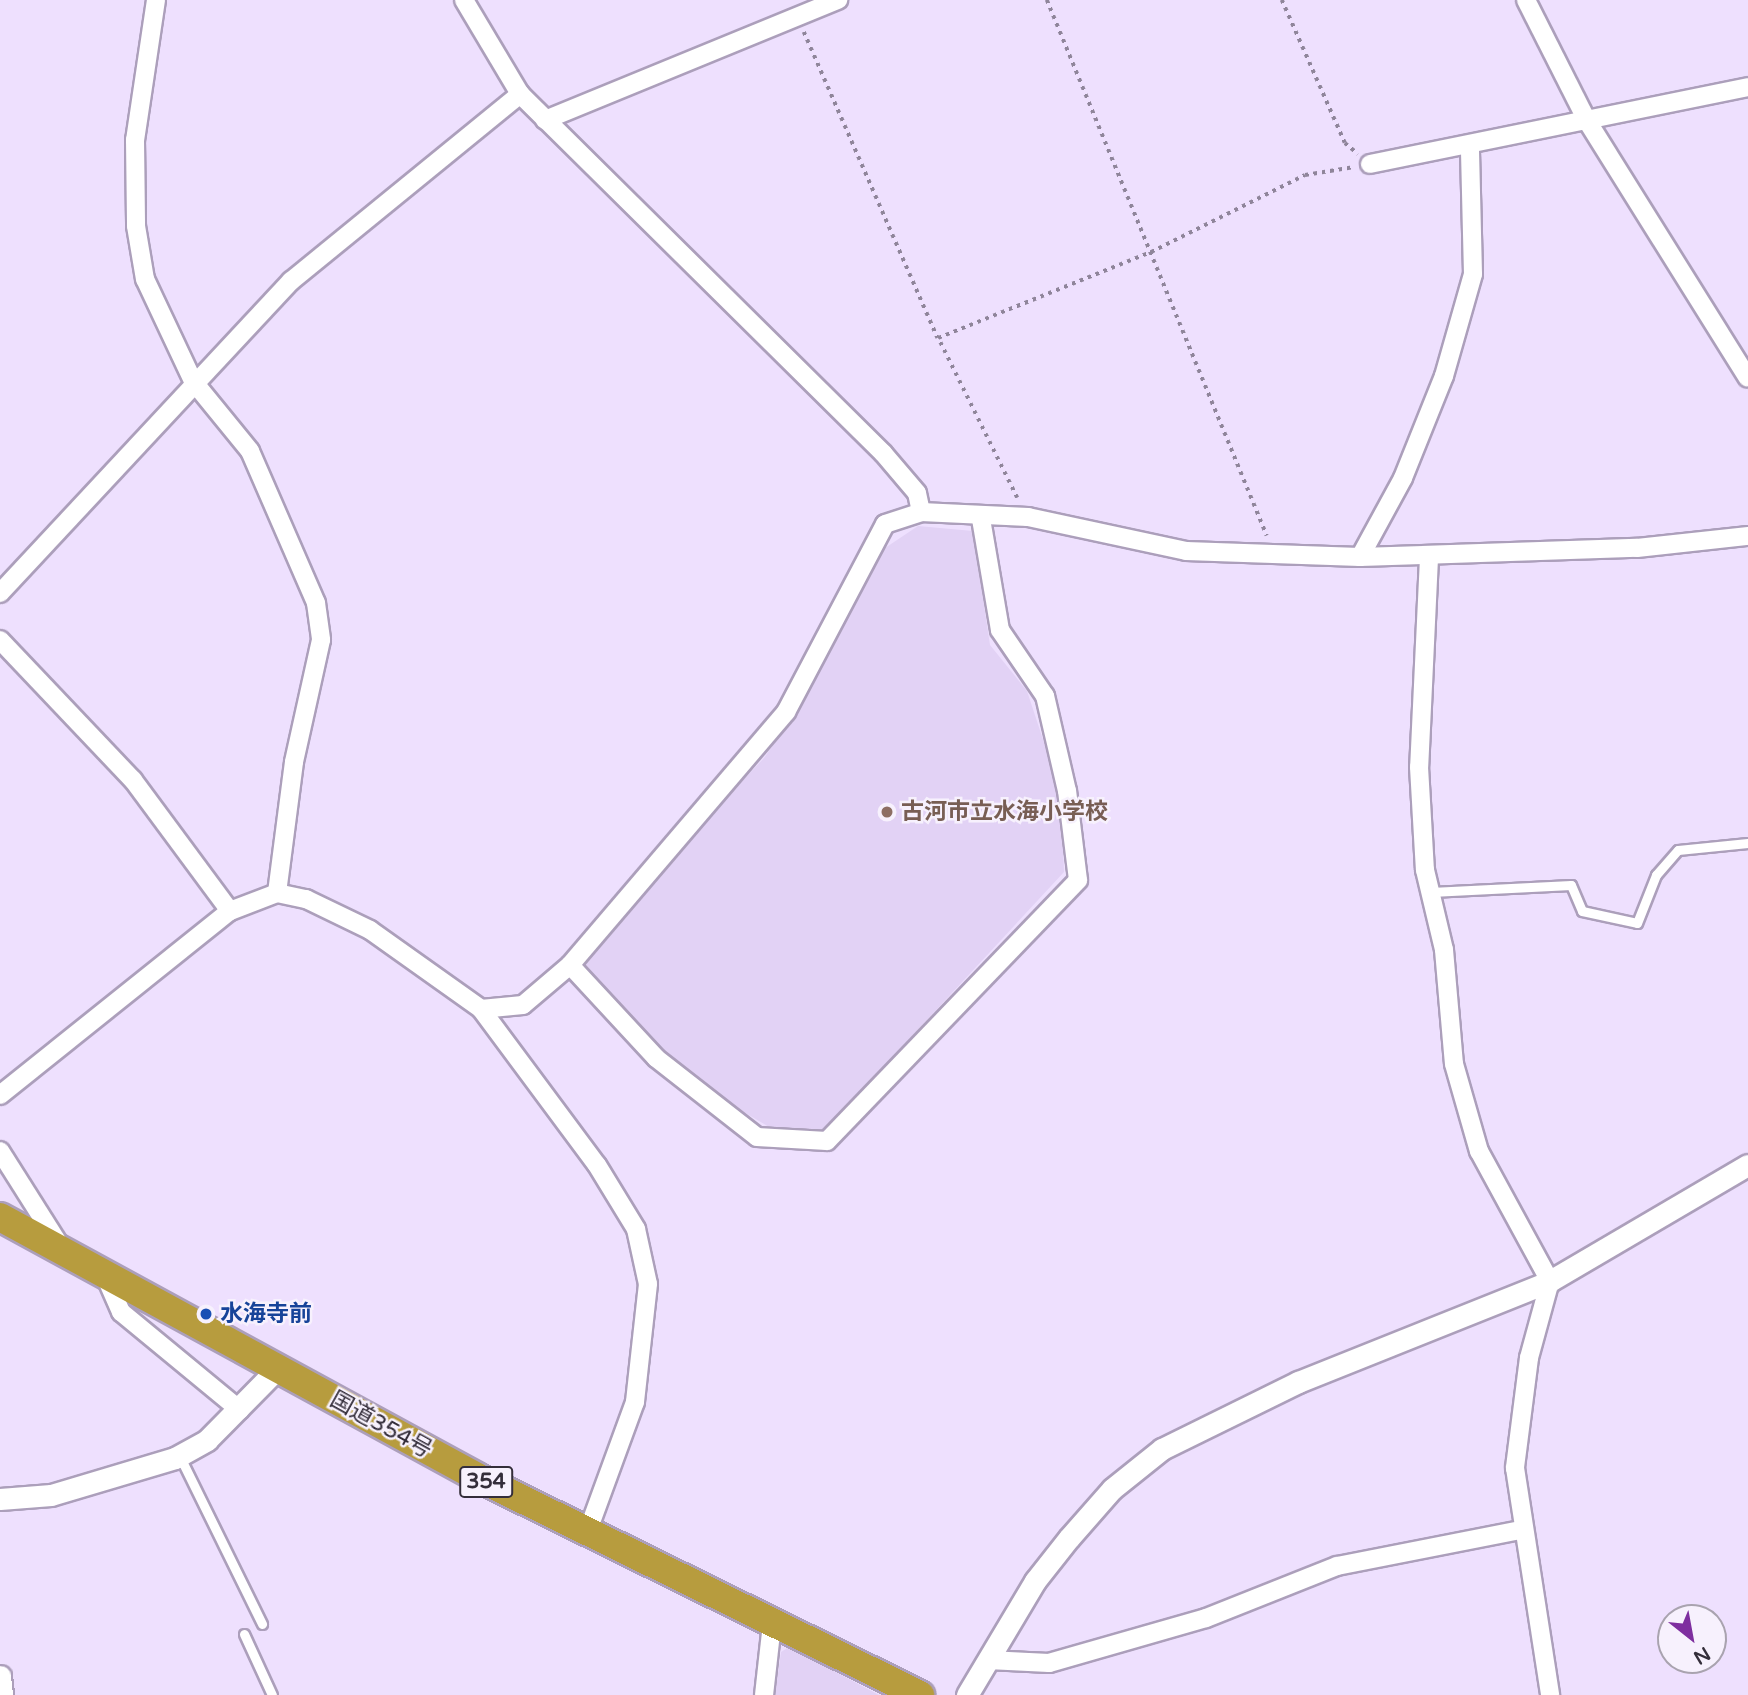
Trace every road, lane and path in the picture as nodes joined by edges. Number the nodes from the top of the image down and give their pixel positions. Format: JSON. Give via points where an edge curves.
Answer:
{"nodes":[{"id":1,"x":156,"y":0,"type":"edge"},
{"id":2,"x":464,"y":0,"type":"edge"},
{"id":3,"x":838,"y":0,"type":"edge"},
{"id":4,"x":1047,"y":0,"type":"edge"},
{"id":5,"x":1282,"y":0,"type":"edge"},
{"id":6,"x":1526,"y":0,"type":"edge"},
{"id":7,"x":798,"y":18,"type":"junction"},
{"id":8,"x":1748,"y":87,"type":"edge"},
{"id":9,"x":520,"y":94,"type":"junction"},
{"id":10,"x":1587,"y":119,"type":"junction"},
{"id":11,"x":545,"y":120,"type":"junction"},
{"id":12,"x":1469,"y":147,"type":"junction"},
{"id":13,"x":1370,"y":164,"type":"junction"},
{"id":14,"x":1151,"y":252,"type":"junction"},
{"id":15,"x":939,"y":338,"type":"junction"},
{"id":16,"x":1748,"y":378,"type":"edge"},
{"id":17,"x":193,"y":381,"type":"junction"},
{"id":18,"x":921,"y":512,"type":"junction"},
{"id":19,"x":1028,"y":517,"type":"junction"},
{"id":20,"x":981,"y":519,"type":"junction"},
{"id":21,"x":1748,"y":536,"type":"edge"},
{"id":22,"x":1274,"y":554,"type":"junction"},
{"id":23,"x":1360,"y":557,"type":"junction"},
{"id":24,"x":1429,"y":558,"type":"junction"},
{"id":25,"x":0,"y":593,"type":"edge"},
{"id":26,"x":0,"y":640,"type":"edge"},
{"id":27,"x":1748,"y":843,"type":"edge"},
{"id":28,"x":1431,"y":892,"type":"junction"},
{"id":29,"x":277,"y":893,"type":"junction"},
{"id":30,"x":230,"y":911,"type":"junction"},
{"id":31,"x":570,"y":965,"type":"junction"},
{"id":32,"x":481,"y":1009,"type":"junction"},
{"id":33,"x":0,"y":1095,"type":"edge"},
{"id":34,"x":0,"y":1151,"type":"edge"},
{"id":35,"x":1748,"y":1165,"type":"edge"},
{"id":36,"x":0,"y":1217,"type":"edge"},
{"id":37,"x":62,"y":1249,"type":"junction"},
{"id":38,"x":103,"y":1271,"type":"junction"},
{"id":39,"x":1550,"y":1281,"type":"junction"},
{"id":40,"x":279,"y":1367,"type":"junction"},
{"id":41,"x":240,"y":1410,"type":"junction"},
{"id":42,"x":179,"y":1455,"type":"junction"},
{"id":43,"x":0,"y":1499,"type":"edge"},
{"id":44,"x":1521,"y":1530,"type":"junction"},
{"id":45,"x":587,"y":1533,"type":"junction"},
{"id":46,"x":262,"y":1624,"type":"dead end"},
{"id":47,"x":772,"y":1624,"type":"junction"},
{"id":48,"x":244,"y":1634,"type":"dead end"},
{"id":49,"x":988,"y":1660,"type":"junction"},
{"id":50,"x":0,"y":1676,"type":"edge"},
{"id":51,"x":2,"y":1695,"type":"edge"},
{"id":52,"x":272,"y":1695,"type":"edge"},
{"id":53,"x":764,"y":1695,"type":"edge"},
{"id":54,"x":920,"y":1695,"type":"edge"},
{"id":55,"x":967,"y":1695,"type":"edge"},
{"id":56,"x":1550,"y":1695,"type":"edge"}],
"edges":[{"from":1,"to":17,"type":"street","via":[[135,140],[136,226],[145,279]]},
{"from":2,"to":9,"type":"street"},
{"from":3,"to":7,"type":"street"},
{"from":4,"to":14,"type":"path"},
{"from":5,"to":13,"type":"path","via":[[1345,142]]},
{"from":6,"to":10,"type":"street"},
{"from":7,"to":11,"type":"street"},
{"from":7,"to":15,"type":"path"},
{"from":8,"to":10,"type":"street"},
{"from":9,"to":11,"type":"street"},
{"from":9,"to":17,"type":"street","via":[[291,281],[227,355]]},
{"from":10,"to":12,"type":"street"},
{"from":10,"to":16,"type":"street"},
{"from":11,"to":18,"type":"street","via":[[883,453],[917,493]]},
{"from":12,"to":13,"type":"street"},
{"from":12,"to":23,"type":"street","via":[[1473,274],[1438,388],[1402,478]]},
{"from":13,"to":14,"type":"path","via":[[1305,175]]},
{"from":14,"to":15,"type":"path"},
{"from":14,"to":22,"type":"path"},
{"from":15,"to":19,"type":"path"},
{"from":17,"to":25,"type":"street"},
{"from":17,"to":29,"type":"street","via":[[250,451],[316,603],[321,640],[294,762]]},
{"from":18,"to":20,"type":"street"},
{"from":18,"to":31,"type":"street","via":[[885,524],[786,712]]},
{"from":19,"to":20,"type":"street"},
{"from":19,"to":22,"type":"street","via":[[1186,551]]},
{"from":20,"to":31,"type":"street","via":[[1000,630],[1045,696],[1068,792],[1078,880],[828,1141],[757,1137],[656,1058]]},
{"from":21,"to":24,"type":"street"},
{"from":22,"to":23,"type":"street"},
{"from":23,"to":24,"type":"street"},
{"from":24,"to":28,"type":"street","via":[[1419,767]]},
{"from":26,"to":30,"type":"street","via":[[133,780]]},
{"from":27,"to":28,"type":"lane","via":[[1678,850],[1656,874],[1637,923],[1582,911],[1571,885]]},
{"from":28,"to":39,"type":"street","via":[[1444,950],[1454,1064],[1479,1151]]},
{"from":29,"to":30,"type":"street"},
{"from":29,"to":32,"type":"street","via":[[306,900],[370,930]]},
{"from":30,"to":33,"type":"street"},
{"from":31,"to":32,"type":"street","via":[[523,1005]]},
{"from":32,"to":45,"type":"street","via":[[597,1165],[636,1230],[648,1284],[635,1402]]},
{"from":34,"to":37,"type":"street"},
{"from":35,"to":39,"type":"street"},
{"from":36,"to":37,"type":"highway","name":"国道354号","number":"354"},
{"from":37,"to":38,"type":"highway","name":"国道354号","number":"354"},
{"from":38,"to":40,"type":"highway","name":"国道354号","number":"354"},
{"from":38,"to":41,"type":"street","via":[[121,1312]]},
{"from":39,"to":44,"type":"street","via":[[1515,1468]]},
{"from":39,"to":49,"type":"street","via":[[1298,1382],[1162,1449],[1112,1489],[1069,1538]]},
{"from":40,"to":41,"type":"street"},
{"from":40,"to":45,"type":"highway","name":"国道354号","number":"354"},
{"from":41,"to":42,"type":"street"},
{"from":42,"to":43,"type":"street","via":[[95,1485]]},
{"from":42,"to":46,"type":"lane"},
{"from":44,"to":49,"type":"street","via":[[1337,1566],[1206,1618],[1049,1663]]},
{"from":44,"to":56,"type":"street"},
{"from":45,"to":47,"type":"highway","name":"国道354号","number":"354"},
{"from":47,"to":53,"type":"street"},
{"from":47,"to":54,"type":"highway","name":"国道354号","number":"354"},
{"from":48,"to":52,"type":"lane"},
{"from":49,"to":55,"type":"street"},
{"from":50,"to":51,"type":"street"}]}
